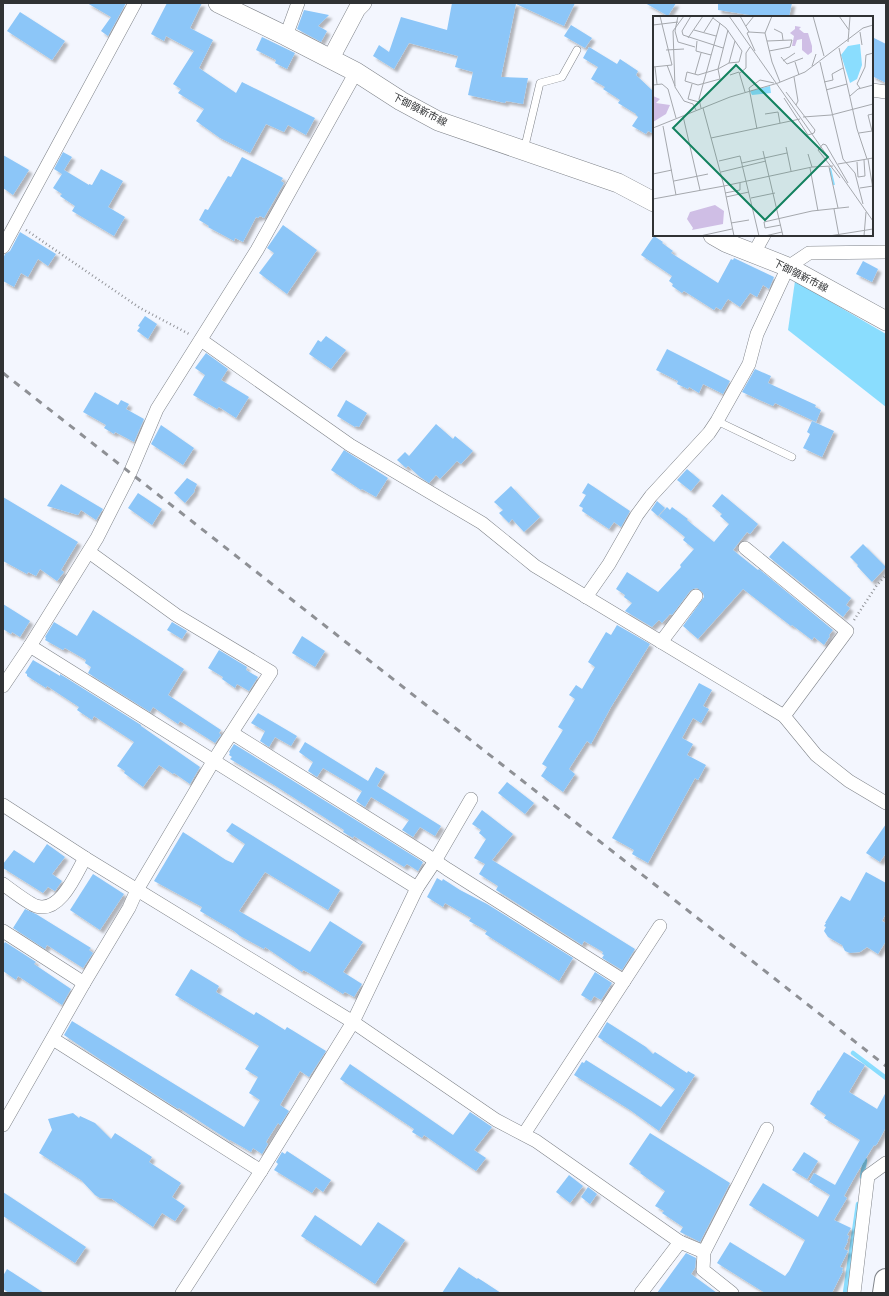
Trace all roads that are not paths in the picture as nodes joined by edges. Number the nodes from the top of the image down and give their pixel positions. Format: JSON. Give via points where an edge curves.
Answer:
{"nodes":[{"id":1,"x":135,"y":3,"type":"edge"},
{"id":2,"x":218,"y":3,"type":"edge"},
{"id":3,"x":298,"y":3,"type":"edge"},
{"id":4,"x":363,"y":3,"type":"edge"},
{"id":5,"x":286,"y":36,"type":"junction"},
{"id":6,"x":577,"y":50,"type":"dead end"},
{"id":7,"x":331,"y":58,"type":"junction"},
{"id":8,"x":356,"y":72,"type":"junction"},
{"id":9,"x":873,"y":90,"type":"edge"},
{"id":10,"x":886,"y":92,"type":"edge"},
{"id":11,"x":524,"y":150,"type":"junction"},
{"id":12,"x":653,"y":201,"type":"edge"},
{"id":13,"x":715,"y":236,"type":"edge"},
{"id":14,"x":763,"y":236,"type":"edge"},
{"id":15,"x":3,"y":247,"type":"edge"},
{"id":16,"x":886,"y":252,"type":"edge"},
{"id":17,"x":754,"y":253,"type":"junction"},
{"id":18,"x":788,"y":266,"type":"junction"},
{"id":19,"x":886,"y":321,"type":"edge"},
{"id":20,"x":201,"y":340,"type":"junction"},
{"id":21,"x":717,"y":421,"type":"junction"},
{"id":22,"x":792,"y":457,"type":"dead end"},
{"id":23,"x":745,"y":548,"type":"dead end"},
{"id":24,"x":89,"y":552,"type":"junction"},
{"id":25,"x":696,"y":596,"type":"dead end"},
{"id":26,"x":586,"y":597,"type":"junction"},
{"id":27,"x":661,"y":642,"type":"junction"},
{"id":28,"x":30,"y":646,"type":"junction"},
{"id":29,"x":3,"y":686,"type":"edge"},
{"id":30,"x":784,"y":716,"type":"junction"},
{"id":31,"x":232,"y":733,"type":"junction"},
{"id":32,"x":214,"y":760,"type":"junction"},
{"id":33,"x":471,"y":799,"type":"dead end"},
{"id":34,"x":886,"y":804,"type":"edge"},
{"id":35,"x":3,"y":805,"type":"edge"},
{"id":36,"x":85,"y":858,"type":"junction"},
{"id":37,"x":435,"y":862,"type":"junction"},
{"id":38,"x":3,"y":884,"type":"edge"},
{"id":39,"x":417,"y":888,"type":"junction"},
{"id":40,"x":137,"y":890,"type":"junction"},
{"id":41,"x":660,"y":926,"type":"dead end"},
{"id":42,"x":3,"y":932,"type":"edge"},
{"id":43,"x":624,"y":980,"type":"junction"},
{"id":44,"x":84,"y":983,"type":"junction"},
{"id":45,"x":353,"y":1022,"type":"junction"},
{"id":46,"x":53,"y":1039,"type":"junction"},
{"id":47,"x":3,"y":1125,"type":"edge"},
{"id":48,"x":767,"y":1128,"type":"dead end"},
{"id":49,"x":524,"y":1134,"type":"junction"},
{"id":50,"x":886,"y":1163,"type":"edge"},
{"id":51,"x":261,"y":1171,"type":"junction"},
{"id":52,"x":680,"y":1242,"type":"junction"},
{"id":53,"x":704,"y":1252,"type":"junction"},
{"id":54,"x":886,"y":1280,"type":"edge"},
{"id":55,"x":182,"y":1293,"type":"edge"},
{"id":56,"x":641,"y":1293,"type":"edge"},
{"id":57,"x":732,"y":1293,"type":"edge"},
{"id":58,"x":854,"y":1293,"type":"edge"},
{"id":59,"x":884,"y":1293,"type":"edge"}],
"edges":[{"from":1,"to":15,"type":"street"},
{"from":2,"to":5,"type":"main road","name":"下御領新市線"},
{"from":3,"to":5,"type":"street"},
{"from":4,"to":7,"type":"street","via":[[357,9]]},
{"from":5,"to":7,"type":"main road","name":"下御領新市線"},
{"from":6,"to":11,"type":"lane","via":[[562,77],[540,83]]},
{"from":7,"to":8,"type":"main road","name":"下御領新市線"},
{"from":8,"to":11,"type":"main road","name":"下御領新市線","via":[[400,102],[438,121]]},
{"from":8,"to":20,"type":"street","via":[[257,250]]},
{"from":9,"to":10,"type":"street"},
{"from":11,"to":12,"type":"main road","name":"下御領新市線","via":[[618,183]]},
{"from":13,"to":17,"type":"main road","name":"下御領新市線"},
{"from":14,"to":17,"type":"street"},
{"from":16,"to":18,"type":"street","via":[[809,253]]},
{"from":17,"to":18,"type":"main road","name":"下御領新市線"},
{"from":18,"to":19,"type":"main road","name":"下御領新市線"},
{"from":18,"to":21,"type":"street","via":[[757,334],[749,364]]},
{"from":20,"to":24,"type":"street","via":[[157,409],[130,473]]},
{"from":20,"to":26,"type":"street","via":[[350,445],[482,523],[535,566]]},
{"from":21,"to":22,"type":"lane"},
{"from":21,"to":26,"type":"street","via":[[637,515],[609,564]]},
{"from":23,"to":30,"type":"street","via":[[847,630]]},
{"from":24,"to":28,"type":"street"},
{"from":24,"to":31,"type":"street","via":[[176,615],[271,672]]},
{"from":25,"to":27,"type":"street"},
{"from":26,"to":27,"type":"street"},
{"from":27,"to":30,"type":"street"},
{"from":28,"to":29,"type":"street"},
{"from":28,"to":32,"type":"street"},
{"from":30,"to":34,"type":"street","via":[[816,754],[848,781]]},
{"from":31,"to":32,"type":"street"},
{"from":31,"to":37,"type":"street"},
{"from":32,"to":39,"type":"street"},
{"from":32,"to":40,"type":"street"},
{"from":33,"to":37,"type":"street"},
{"from":35,"to":36,"type":"street"},
{"from":36,"to":38,"type":"street","via":[[62,898],[45,908],[36,906]]},
{"from":36,"to":40,"type":"street"},
{"from":37,"to":39,"type":"street"},
{"from":37,"to":43,"type":"street"},
{"from":39,"to":45,"type":"street"},
{"from":40,"to":44,"type":"street"},
{"from":40,"to":45,"type":"street"},
{"from":41,"to":43,"type":"street"},
{"from":42,"to":44,"type":"street"},
{"from":43,"to":49,"type":"street"},
{"from":44,"to":46,"type":"street"},
{"from":45,"to":49,"type":"street","via":[[496,1120]]},
{"from":45,"to":51,"type":"street"},
{"from":46,"to":47,"type":"street"},
{"from":46,"to":51,"type":"street"},
{"from":48,"to":53,"type":"street"},
{"from":49,"to":52,"type":"street"},
{"from":50,"to":58,"type":"street","via":[[868,1176]]},
{"from":51,"to":55,"type":"street"},
{"from":52,"to":53,"type":"street"},
{"from":52,"to":56,"type":"street"},
{"from":53,"to":57,"type":"street","via":[[703,1270]]},
{"from":54,"to":59,"type":"highway"}]}
